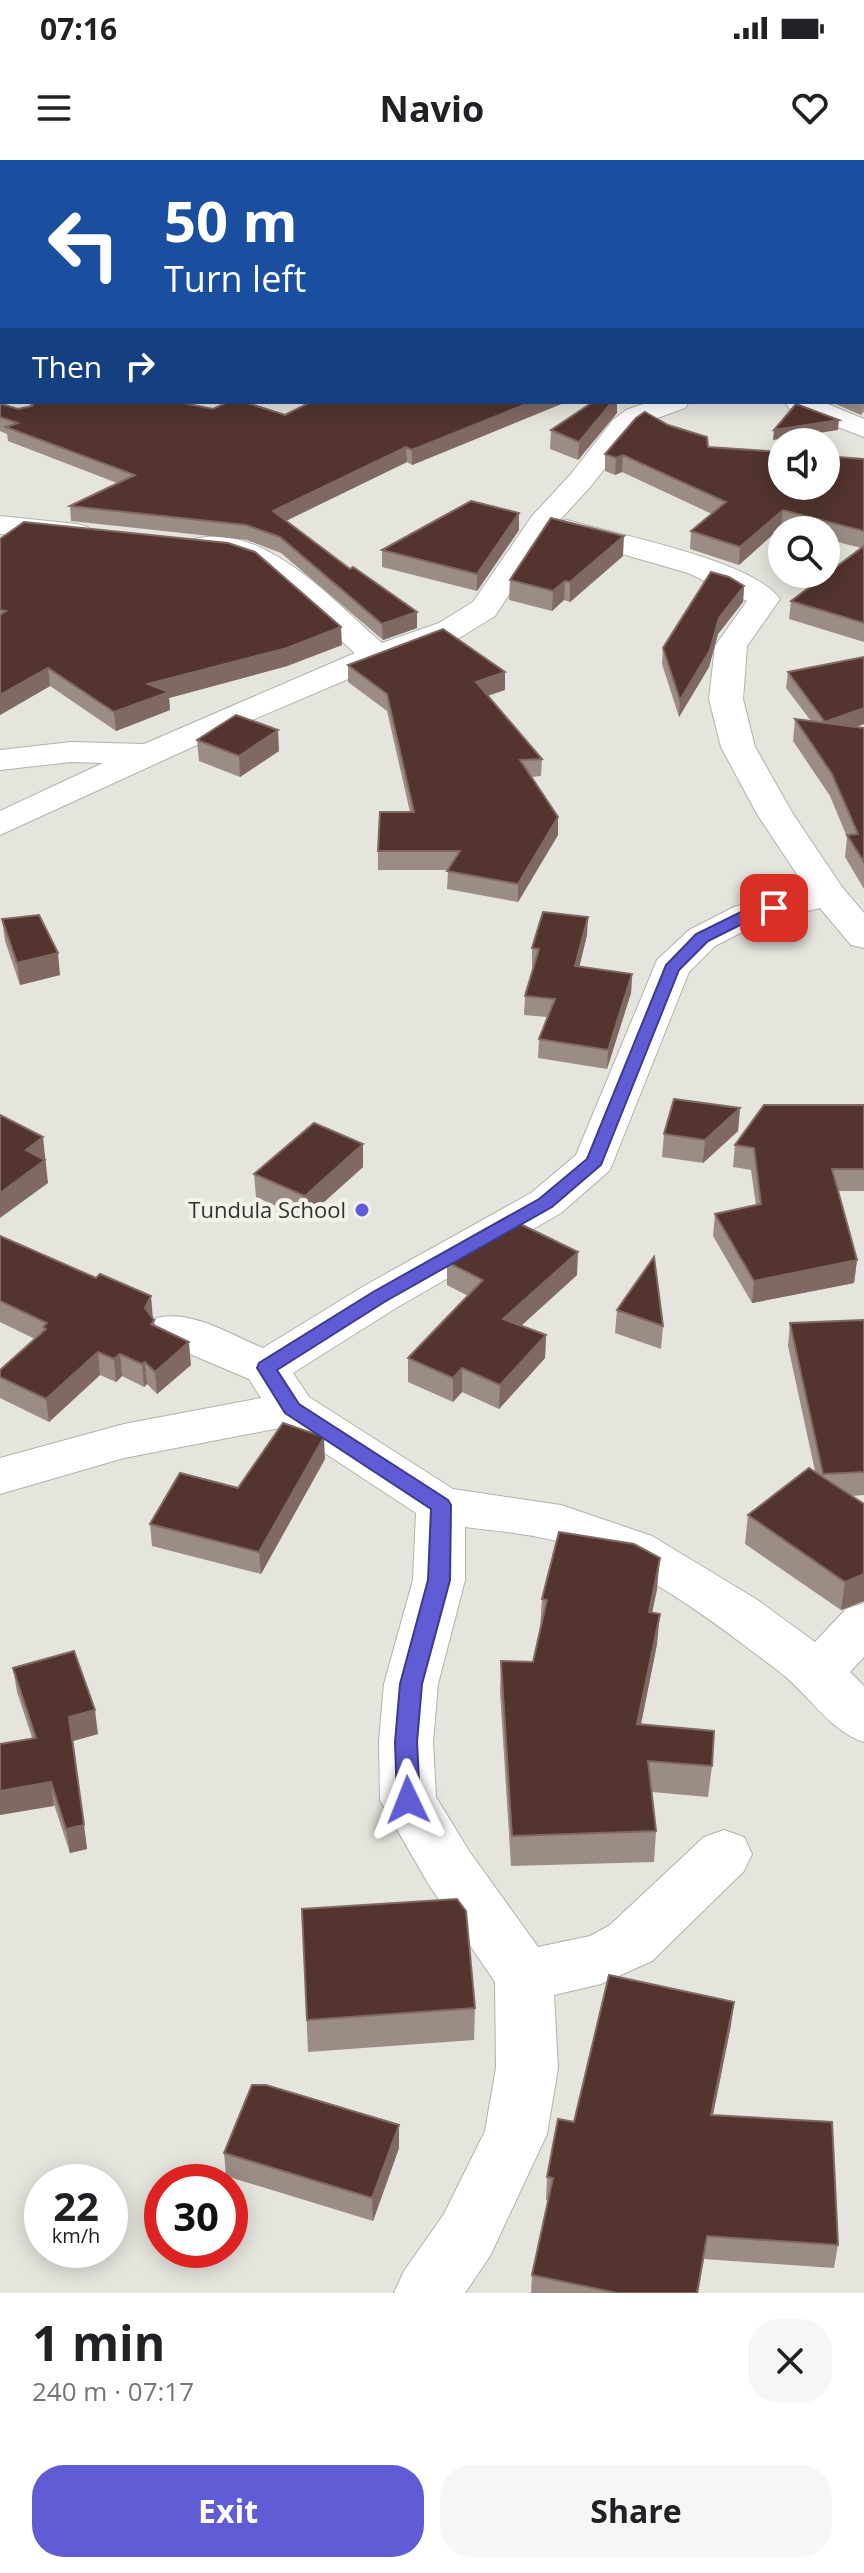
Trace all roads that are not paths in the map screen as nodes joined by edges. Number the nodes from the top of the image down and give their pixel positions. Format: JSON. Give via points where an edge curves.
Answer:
{"nodes":[{"id":1,"x":669,"y":404,"type":"edge"},
{"id":2,"x":804,"y":404,"type":"edge"},
{"id":3,"x":864,"y":429,"type":"edge"},
{"id":4,"x":542,"y":522,"type":"junction"},
{"id":5,"x":0,"y":525,"type":"edge"},
{"id":6,"x":105,"y":535,"type":"edge"},
{"id":7,"x":180,"y":542,"type":"edge"},
{"id":8,"x":377,"y":655,"type":"junction"},
{"id":9,"x":146,"y":755,"type":"junction"},
{"id":10,"x":0,"y":760,"type":"edge"},
{"id":11,"x":0,"y":824,"type":"edge"},
{"id":12,"x":828,"y":894,"type":"junction"},
{"id":13,"x":864,"y":937,"type":"edge"},
{"id":14,"x":173,"y":1329,"type":"dead end"},
{"id":15,"x":266,"y":1368,"type":"junction"},
{"id":16,"x":292,"y":1409,"type":"junction"},
{"id":17,"x":0,"y":1476,"type":"edge"},
{"id":18,"x":441,"y":1505,"type":"junction"},
{"id":19,"x":864,"y":1623,"type":"edge"},
{"id":20,"x":818,"y":1673,"type":"junction"},
{"id":21,"x":864,"y":1721,"type":"edge"},
{"id":22,"x":724,"y":1854,"type":"dead end"},
{"id":23,"x":524,"y":1976,"type":"junction"},
{"id":24,"x":427,"y":2293,"type":"edge"}],
"edges":[{"from":1,"to":4,"type":"street","via":[[623,426]]},
{"from":2,"to":3,"type":"street"},
{"from":4,"to":8,"type":"street","via":[[484,609],[450,630]]},
{"from":4,"to":12,"type":"street","via":[[704,570],[750,586],[764,599],[731,646],[726,699],[738,747]]},
{"from":5,"to":6,"type":"street"},
{"from":7,"to":8,"type":"street","via":[[235,549],[268,561]]},
{"from":8,"to":9,"type":"street"},
{"from":9,"to":10,"type":"street","via":[[71,752]]},
{"from":9,"to":11,"type":"street"},
{"from":12,"to":13,"type":"street"},
{"from":12,"to":15,"type":"street","via":[[747,915],[702,938],[671,968],[595,1161],[546,1203]]},
{"from":14,"to":15,"type":"street"},
{"from":15,"to":16,"type":"street"},
{"from":16,"to":17,"type":"street","via":[[124,1441]]},
{"from":16,"to":18,"type":"street"},
{"from":18,"to":20,"type":"street","via":[[561,1523],[634,1549],[738,1613]]},
{"from":18,"to":23,"type":"street","via":[[439,1580],[411,1684],[408,1800]]},
{"from":19,"to":20,"type":"street"},
{"from":20,"to":21,"type":"street"},
{"from":22,"to":23,"type":"street","via":[[631,1943],[601,1959]]},
{"from":23,"to":24,"type":"street","via":[[527,2068],[516,2134],[467,2235]]}]}
